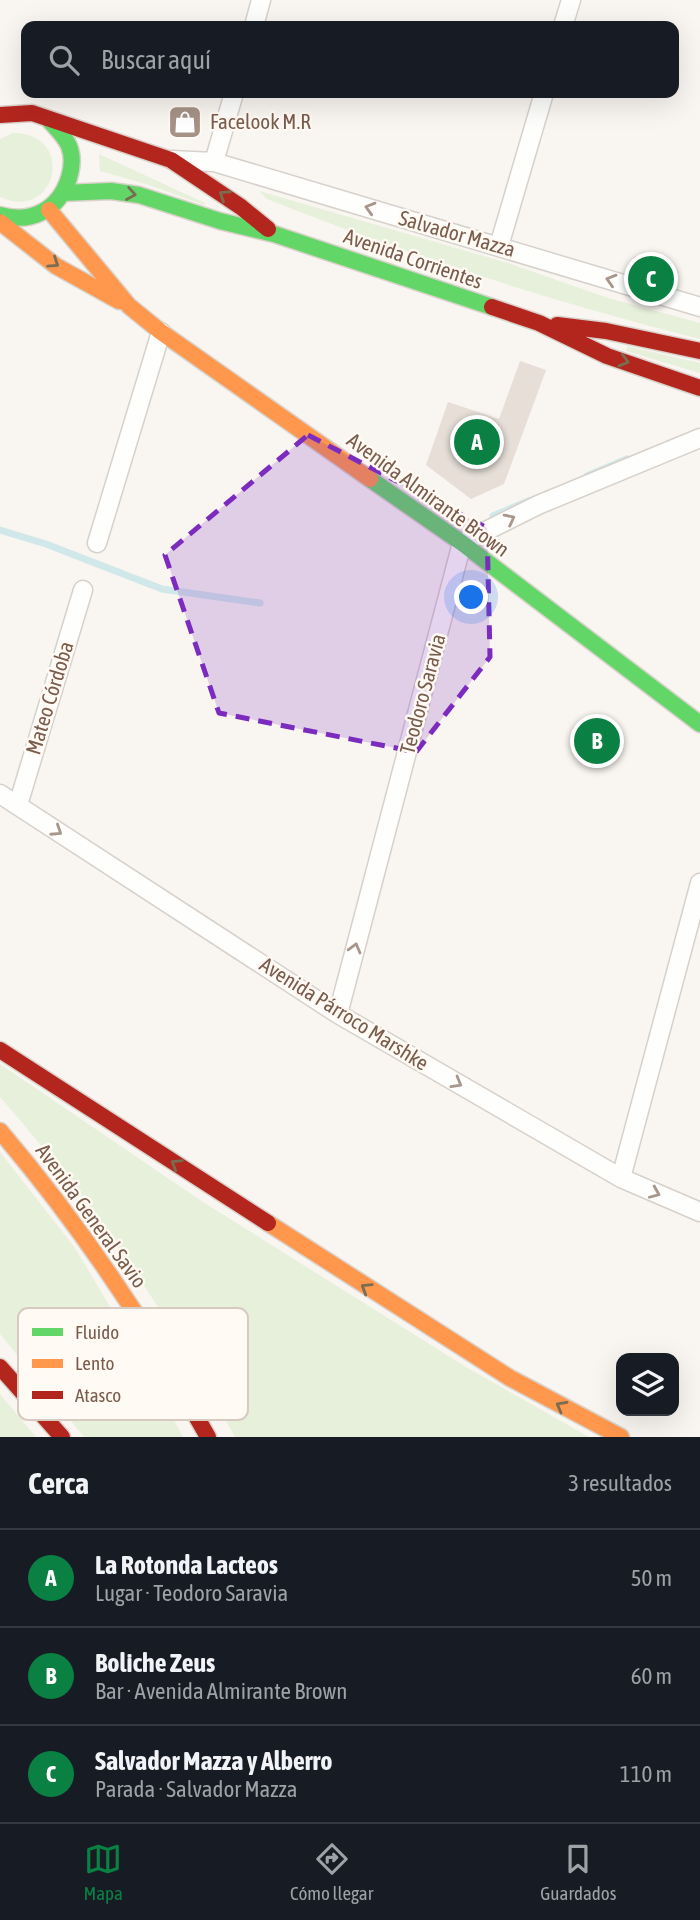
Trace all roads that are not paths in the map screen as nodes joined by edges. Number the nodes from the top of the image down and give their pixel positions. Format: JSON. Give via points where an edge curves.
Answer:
{"nodes":[{"id":1,"x":261,"y":0,"type":"edge"},
{"id":2,"x":571,"y":0,"type":"edge"},
{"id":3,"x":255,"y":21,"type":"edge"},
{"id":4,"x":565,"y":21,"type":"edge"},
{"id":5,"x":233,"y":98,"type":"edge"},
{"id":6,"x":543,"y":98,"type":"edge"},
{"id":7,"x":3,"y":113,"type":"edge"},
{"id":8,"x":49,"y":120,"type":"junction"},
{"id":9,"x":171,"y":160,"type":"junction"},
{"id":10,"x":214,"y":162,"type":"junction"},
{"id":11,"x":63,"y":192,"type":"junction"},
{"id":12,"x":49,"y":210,"type":"junction"},
{"id":13,"x":0,"y":215,"type":"edge"},
{"id":14,"x":0,"y":222,"type":"edge"},
{"id":15,"x":274,"y":234,"type":"junction"},
{"id":16,"x":499,"y":246,"type":"junction"},
{"id":17,"x":129,"y":306,"type":"junction"},
{"id":18,"x":700,"y":307,"type":"edge"},
{"id":19,"x":539,"y":323,"type":"junction"},
{"id":20,"x":161,"y":332,"type":"junction"},
{"id":21,"x":700,"y":351,"type":"edge"},
{"id":22,"x":700,"y":388,"type":"edge"},
{"id":23,"x":700,"y":438,"type":"edge"},
{"id":24,"x":97,"y":543,"type":"dead end"},
{"id":25,"x":462,"y":543,"type":"junction"},
{"id":26,"x":83,"y":590,"type":"dead end"},
{"id":27,"x":700,"y":724,"type":"edge"},
{"id":28,"x":0,"y":794,"type":"edge"},
{"id":29,"x":18,"y":805,"type":"junction"},
{"id":30,"x":700,"y":883,"type":"edge"},
{"id":31,"x":338,"y":1014,"type":"junction"},
{"id":32,"x":0,"y":1050,"type":"edge"},
{"id":33,"x":0,"y":1131,"type":"edge"},
{"id":34,"x":621,"y":1178,"type":"junction"},
{"id":35,"x":700,"y":1212,"type":"edge"},
{"id":36,"x":133,"y":1308,"type":"edge"},
{"id":37,"x":0,"y":1367,"type":"edge"},
{"id":38,"x":18,"y":1387,"type":"edge"},
{"id":39,"x":47,"y":1420,"type":"edge"},
{"id":40,"x":199,"y":1420,"type":"edge"},
{"id":41,"x":62,"y":1437,"type":"edge"},
{"id":42,"x":208,"y":1437,"type":"edge"},
{"id":43,"x":621,"y":1437,"type":"edge"}],
"edges":[{"from":1,"to":3,"type":"street"},
{"from":2,"to":4,"type":"street"},
{"from":5,"to":10,"type":"street"},
{"from":6,"to":16,"type":"street"},
{"from":7,"to":8,"type":"main road","name":"Avenida Corrientes","via":[[32,113]]},
{"from":8,"to":9,"type":"main road","name":"Avenida Corrientes"},
{"from":8,"to":11,"type":"main road","via":[[70,147],[72,172]]},
{"from":9,"to":10,"type":"street","name":"Salvador Mazza"},
{"from":15,"to":9,"type":"main road","name":"Avenida Corrientes","one_way":true},
{"from":16,"to":10,"type":"street","name":"Salvador Mazza","one_way":true},
{"from":11,"to":12,"type":"main road"},
{"from":11,"to":15,"type":"main road","name":"Avenida Corrientes","one_way":true,"via":[[139,195]]},
{"from":12,"to":13,"type":"main road","via":[[23,218]]},
{"from":12,"to":17,"type":"main road"},
{"from":14,"to":17,"type":"main road","one_way":true,"via":[[87,285]]},
{"from":15,"to":19,"type":"main road","name":"Avenida Corrientes"},
{"from":18,"to":16,"type":"street","name":"Salvador Mazza","one_way":true},
{"from":17,"to":20,"type":"main road","name":"Avenida Almirante Brown"},
{"from":19,"to":21,"type":"main road","name":"Avenida Corrientes","via":[[606,331]]},
{"from":19,"to":22,"type":"main road","name":"Avenida Corrientes","one_way":true,"via":[[607,356]]},
{"from":20,"to":24,"type":"street"},
{"from":20,"to":25,"type":"main road","name":"Avenida Almirante Brown"},
{"from":25,"to":23,"type":"street","one_way":true,"via":[[538,505]]},
{"from":25,"to":27,"type":"main road","name":"Avenida Almirante Brown"},
{"from":31,"to":25,"type":"street","name":"Teodoro Saravia","one_way":true},
{"from":26,"to":29,"type":"street","name":"Mateo Córdoba"},
{"from":28,"to":29,"type":"street","name":"Avenida Párroco Marshke"},
{"from":29,"to":31,"type":"street","name":"Avenida Párroco Marshke","one_way":true},
{"from":30,"to":34,"type":"street"},
{"from":31,"to":34,"type":"street","name":"Avenida Párroco Marshke","one_way":true},
{"from":43,"to":32,"type":"main road","one_way":true,"via":[[499,1371]]},
{"from":33,"to":36,"type":"main road","name":"Avenida General Savio","via":[[43,1180]]},
{"from":34,"to":35,"type":"street","name":"Avenida Párroco Marshke","one_way":true},
{"from":37,"to":38,"type":"main road"},
{"from":39,"to":41,"type":"main road"},
{"from":40,"to":42,"type":"main road","name":"Avenida General Savio"}]}
